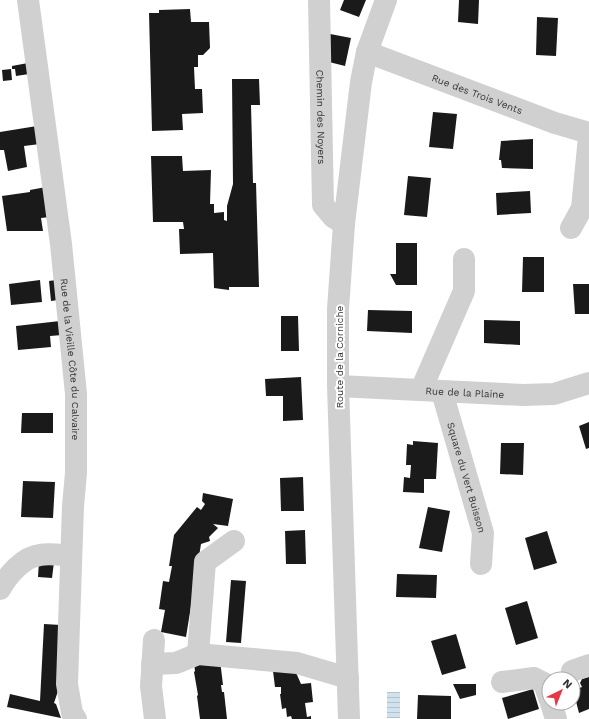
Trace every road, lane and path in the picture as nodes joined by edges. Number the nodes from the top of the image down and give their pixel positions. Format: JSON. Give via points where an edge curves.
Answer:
{"nodes":[{"id":1,"x":28,"y":0,"type":"edge"},
{"id":2,"x":319,"y":0,"type":"edge"},
{"id":3,"x":386,"y":0,"type":"edge"},
{"id":4,"x":367,"y":52,"type":"junction"},
{"id":5,"x":589,"y":133,"type":"edge"},
{"id":6,"x":589,"y":137,"type":"edge"},
{"id":7,"x":344,"y":224,"type":"junction"},
{"id":8,"x":571,"y":228,"type":"dead end"},
{"id":9,"x":464,"y":259,"type":"dead end"},
{"id":10,"x":589,"y":383,"type":"edge"},
{"id":11,"x":338,"y":386,"type":"junction"},
{"id":12,"x":432,"y":391,"type":"junction"},
{"id":13,"x":234,"y":541,"type":"dead end"},
{"id":14,"x":71,"y":556,"type":"junction"},
{"id":15,"x":481,"y":564,"type":"dead end"},
{"id":16,"x":0,"y":589,"type":"edge"},
{"id":17,"x":154,"y":640,"type":"dead end"},
{"id":18,"x":198,"y":654,"type":"junction"},
{"id":19,"x":152,"y":664,"type":"junction"},
{"id":20,"x":348,"y":678,"type":"junction"},
{"id":21,"x":502,"y":682,"type":"dead end"},
{"id":22,"x":541,"y":682,"type":"edge"},
{"id":23,"x":76,"y":719,"type":"edge"},
{"id":24,"x":155,"y":719,"type":"edge"},
{"id":25,"x":349,"y":719,"type":"edge"}],
"edges":[{"from":1,"to":14,"type":"street","name":"Rue de la Vieille Côte du Calvaire","via":[[61,244],[76,394],[76,473]]},
{"from":2,"to":7,"type":"street","name":"Chemin des Noyers","via":[[323,205],[333,217]]},
{"from":3,"to":4,"type":"street","name":"Route de la Corniche"},
{"from":4,"to":5,"type":"street","name":"Rue des Trois Vents"},
{"from":4,"to":7,"type":"street","name":"Route de la Corniche"},
{"from":6,"to":8,"type":"street","via":[[582,208]]},
{"from":7,"to":11,"type":"street","name":"Route de la Corniche","via":[[338,309]]},
{"from":9,"to":12,"type":"street","via":[[464,291]]},
{"from":10,"to":12,"type":"street","name":"Rue de la Plaine","via":[[554,394]]},
{"from":11,"to":12,"type":"street","name":"Rue de la Plaine"},
{"from":11,"to":20,"type":"street","name":"Route de la Corniche"},
{"from":12,"to":15,"type":"street","name":"Square du Vert Buisson","via":[[483,533]]},
{"from":13,"to":18,"type":"street","via":[[205,562]]},
{"from":14,"to":16,"type":"street","via":[[40,554],[27,559],[5,580]]},
{"from":14,"to":23,"type":"street","name":"Rue de la Vieille Côte du Calvaire","via":[[67,684],[72,713]]},
{"from":17,"to":19,"type":"street"},
{"from":18,"to":19,"type":"street","via":[[176,663]]},
{"from":18,"to":20,"type":"street","via":[[298,663]]},
{"from":19,"to":24,"type":"street","via":[[151,686]]},
{"from":20,"to":25,"type":"street","name":"Route de la Corniche"},
{"from":21,"to":22,"type":"street","via":[[534,678]]}]}
